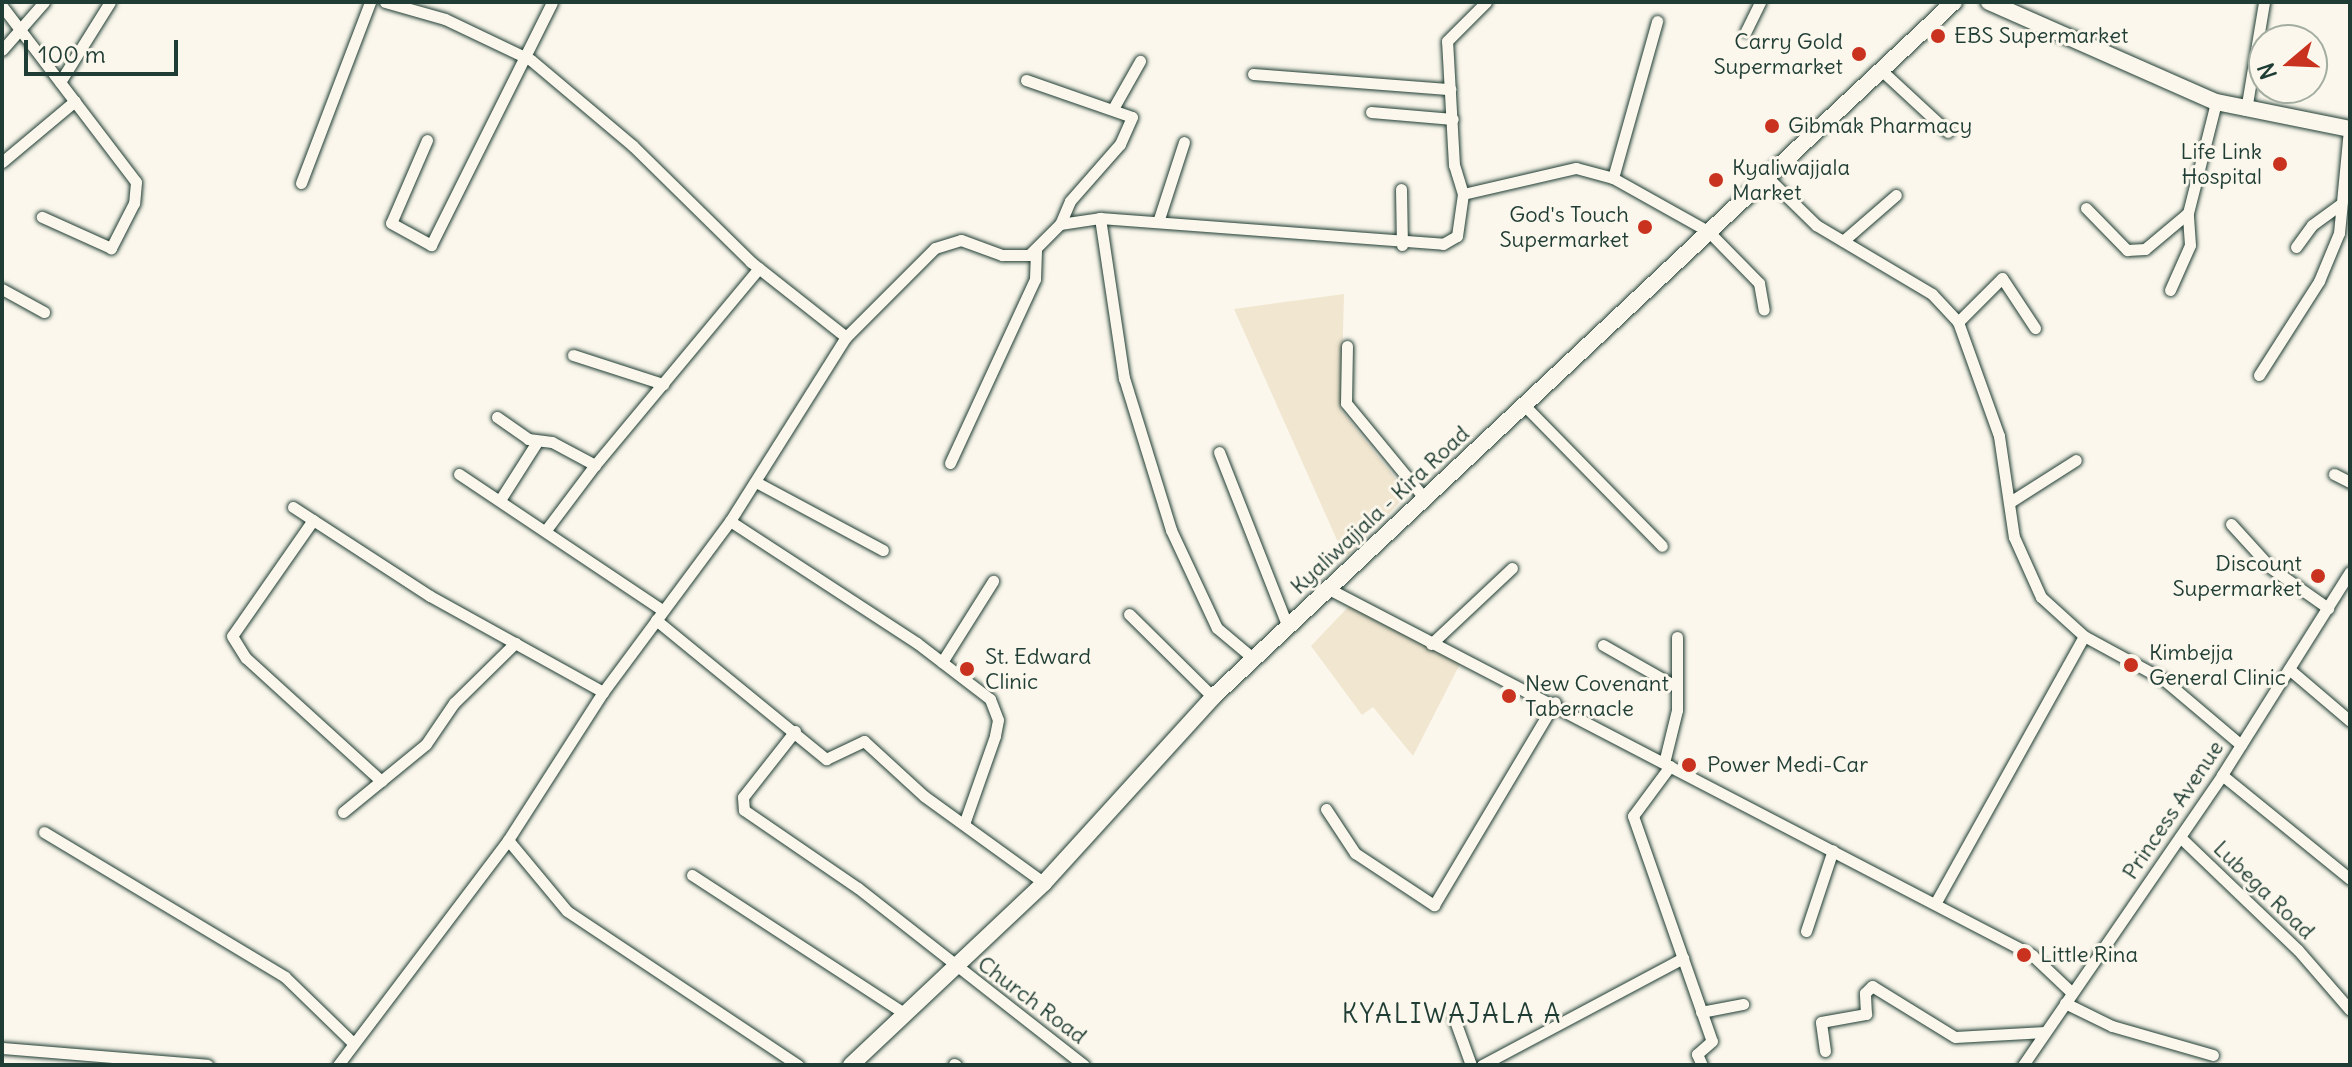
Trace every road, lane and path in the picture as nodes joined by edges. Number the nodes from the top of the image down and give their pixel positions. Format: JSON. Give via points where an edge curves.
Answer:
{"nodes":[{"id":1,"x":44,"y":2,"type":"edge"},
{"id":2,"x":110,"y":2,"type":"edge"},
{"id":3,"x":370,"y":2,"type":"edge"},
{"id":4,"x":385,"y":2,"type":"edge"},
{"id":5,"x":552,"y":2,"type":"edge"},
{"id":6,"x":1486,"y":2,"type":"edge"},
{"id":7,"x":1760,"y":2,"type":"edge"},
{"id":8,"x":1954,"y":2,"type":"edge"},
{"id":9,"x":1989,"y":2,"type":"edge"},
{"id":10,"x":2264,"y":2,"type":"edge"},
{"id":11,"x":2,"y":6,"type":"edge"},
{"id":12,"x":1657,"y":21,"type":"dead end"},
{"id":13,"x":1746,"y":31,"type":"dead end"},
{"id":14,"x":21,"y":32,"type":"junction"},
{"id":15,"x":2,"y":50,"type":"edge"},
{"id":16,"x":524,"y":55,"type":"junction"},
{"id":17,"x":1140,"y":61,"type":"dead end"},
{"id":18,"x":1881,"y":70,"type":"junction"},
{"id":19,"x":1253,"y":74,"type":"dead end"},
{"id":20,"x":1026,"y":80,"type":"dead end"},
{"id":21,"x":60,"y":82,"type":"junction"},
{"id":22,"x":1450,"y":89,"type":"junction"},
{"id":23,"x":75,"y":101,"type":"junction"},
{"id":24,"x":2216,"y":102,"type":"junction"},
{"id":25,"x":1114,"y":107,"type":"junction"},
{"id":26,"x":2246,"y":110,"type":"junction"},
{"id":27,"x":1371,"y":112,"type":"dead end"},
{"id":28,"x":1453,"y":119,"type":"junction"},
{"id":29,"x":2349,"y":129,"type":"edge"},
{"id":30,"x":1948,"y":132,"type":"dead end"},
{"id":31,"x":427,"y":140,"type":"dead end"},
{"id":32,"x":1184,"y":142,"type":"dead end"},
{"id":33,"x":2,"y":162,"type":"edge"},
{"id":34,"x":1767,"y":177,"type":"junction"},
{"id":35,"x":1613,"y":178,"type":"junction"},
{"id":36,"x":301,"y":183,"type":"dead end"},
{"id":37,"x":1401,"y":189,"type":"dead end"},
{"id":38,"x":1463,"y":194,"type":"junction"},
{"id":39,"x":1896,"y":195,"type":"dead end"},
{"id":40,"x":2340,"y":205,"type":"junction"},
{"id":41,"x":2086,"y":208,"type":"dead end"},
{"id":42,"x":2188,"y":213,"type":"junction"},
{"id":43,"x":42,"y":217,"type":"dead end"},
{"id":44,"x":1100,"y":218,"type":"junction"},
{"id":45,"x":1158,"y":222,"type":"junction"},
{"id":46,"x":1060,"y":224,"type":"junction"},
{"id":47,"x":1708,"y":231,"type":"junction"},
{"id":48,"x":1843,"y":241,"type":"junction"},
{"id":49,"x":1402,"y":245,"type":"junction"},
{"id":50,"x":2296,"y":247,"type":"dead end"},
{"id":51,"x":1036,"y":250,"type":"junction"},
{"id":52,"x":759,"y":268,"type":"junction"},
{"id":53,"x":2,"y":289,"type":"edge"},
{"id":54,"x":2170,"y":290,"type":"dead end"},
{"id":55,"x":1764,"y":310,"type":"dead end"},
{"id":56,"x":44,"y":312,"type":"dead end"},
{"id":57,"x":1958,"y":322,"type":"junction"},
{"id":58,"x":2035,"y":328,"type":"dead end"},
{"id":59,"x":846,"y":337,"type":"junction"},
{"id":60,"x":1347,"y":346,"type":"dead end"},
{"id":61,"x":573,"y":355,"type":"dead end"},
{"id":62,"x":2259,"y":375,"type":"dead end"},
{"id":63,"x":663,"y":384,"type":"junction"},
{"id":64,"x":1524,"y":405,"type":"junction"},
{"id":65,"x":497,"y":417,"type":"dead end"},
{"id":66,"x":537,"y":442,"type":"junction"},
{"id":67,"x":1219,"y":452,"type":"dead end"},
{"id":68,"x":2076,"y":460,"type":"dead end"},
{"id":69,"x":950,"y":463,"type":"dead end"},
{"id":70,"x":595,"y":465,"type":"junction"},
{"id":71,"x":459,"y":474,"type":"dead end"},
{"id":72,"x":2334,"y":474,"type":"dead end"},
{"id":73,"x":756,"y":482,"type":"junction"},
{"id":74,"x":2350,"y":482,"type":"edge"},
{"id":75,"x":1425,"y":499,"type":"junction"},
{"id":76,"x":500,"y":500,"type":"junction"},
{"id":77,"x":2010,"y":502,"type":"junction"},
{"id":78,"x":293,"y":507,"type":"dead end"},
{"id":79,"x":313,"y":520,"type":"junction"},
{"id":80,"x":730,"y":521,"type":"junction"},
{"id":81,"x":2231,"y":524,"type":"dead end"},
{"id":82,"x":546,"y":530,"type":"junction"},
{"id":83,"x":1662,"y":546,"type":"dead end"},
{"id":84,"x":883,"y":550,"type":"dead end"},
{"id":85,"x":1512,"y":568,"type":"dead end"},
{"id":86,"x":2350,"y":572,"type":"edge"},
{"id":87,"x":993,"y":581,"type":"dead end"},
{"id":88,"x":1329,"y":589,"type":"junction"},
{"id":89,"x":2328,"y":608,"type":"junction"},
{"id":90,"x":1129,"y":614,"type":"dead end"},
{"id":91,"x":659,"y":615,"type":"junction"},
{"id":92,"x":1288,"y":627,"type":"junction"},
{"id":93,"x":2084,"y":636,"type":"junction"},
{"id":94,"x":1677,"y":637,"type":"dead end"},
{"id":95,"x":515,"y":643,"type":"junction"},
{"id":96,"x":1431,"y":644,"type":"junction"},
{"id":97,"x":1603,"y":645,"type":"dead end"},
{"id":98,"x":1254,"y":659,"type":"junction"},
{"id":99,"x":942,"y":662,"type":"junction"},
{"id":100,"x":2289,"y":669,"type":"junction"},
{"id":101,"x":1677,"y":687,"type":"junction"},
{"id":102,"x":603,"y":692,"type":"junction"},
{"id":103,"x":1213,"y":697,"type":"junction"},
{"id":104,"x":1555,"y":702,"type":"junction"},
{"id":105,"x":2350,"y":721,"type":"edge"},
{"id":106,"x":795,"y":731,"type":"junction"},
{"id":107,"x":2241,"y":745,"type":"junction"},
{"id":108,"x":1667,"y":764,"type":"junction"},
{"id":109,"x":2222,"y":775,"type":"junction"},
{"id":110,"x":381,"y":781,"type":"junction"},
{"id":111,"x":1326,"y":809,"type":"dead end"},
{"id":112,"x":343,"y":812,"type":"dead end"},
{"id":113,"x":964,"y":824,"type":"junction"},
{"id":114,"x":44,"y":832,"type":"dead end"},
{"id":115,"x":2180,"y":837,"type":"junction"},
{"id":116,"x":508,"y":840,"type":"junction"},
{"id":117,"x":1833,"y":850,"type":"junction"},
{"id":118,"x":692,"y":875,"type":"dead end"},
{"id":119,"x":2350,"y":879,"type":"edge"},
{"id":120,"x":1044,"y":883,"type":"junction"},
{"id":121,"x":1936,"y":902,"type":"junction"},
{"id":122,"x":1806,"y":931,"type":"dead end"},
{"id":123,"x":1683,"y":958,"type":"junction"},
{"id":124,"x":956,"y":967,"type":"junction"},
{"id":125,"x":2068,"y":998,"type":"junction"},
{"id":126,"x":1743,"y":1004,"type":"dead end"},
{"id":127,"x":2350,"y":1010,"type":"edge"},
{"id":128,"x":1701,"y":1012,"type":"junction"},
{"id":129,"x":905,"y":1014,"type":"junction"},
{"id":130,"x":1454,"y":1018,"type":"dead end"},
{"id":131,"x":2045,"y":1032,"type":"junction"},
{"id":132,"x":353,"y":1043,"type":"junction"},
{"id":133,"x":2,"y":1048,"type":"edge"},
{"id":134,"x":1825,"y":1051,"type":"dead end"},
{"id":135,"x":2213,"y":1055,"type":"dead end"},
{"id":136,"x":35,"y":1059,"type":"edge"},
{"id":137,"x":207,"y":1065,"type":"edge"},
{"id":138,"x":338,"y":1065,"type":"edge"},
{"id":139,"x":798,"y":1065,"type":"edge"},
{"id":140,"x":851,"y":1065,"type":"edge"},
{"id":141,"x":1084,"y":1065,"type":"edge"},
{"id":142,"x":1471,"y":1065,"type":"edge"},
{"id":143,"x":1482,"y":1065,"type":"edge"},
{"id":144,"x":1702,"y":1065,"type":"edge"},
{"id":145,"x":2023,"y":1065,"type":"edge"}],
"edges":[{"from":1,"to":14,"type":"street"},
{"from":2,"to":21,"type":"street"},
{"from":3,"to":36,"type":"street"},
{"from":4,"to":16,"type":"street","via":[[445,19]]},
{"from":5,"to":16,"type":"street"},
{"from":6,"to":22,"type":"street","via":[[1447,41]]},
{"from":7,"to":13,"type":"street"},
{"from":8,"to":18,"type":"street","name":"Kyaliwajjala - Kira Road"},
{"from":9,"to":24,"type":"street"},
{"from":10,"to":26,"type":"street"},
{"from":11,"to":14,"type":"street"},
{"from":12,"to":35,"type":"street"},
{"from":14,"to":15,"type":"street"},
{"from":14,"to":21,"type":"street"},
{"from":16,"to":31,"type":"street","via":[[431,245],[391,223]]},
{"from":16,"to":52,"type":"street","via":[[633,146]]},
{"from":17,"to":25,"type":"street"},
{"from":18,"to":30,"type":"street"},
{"from":18,"to":34,"type":"street","name":"Kyaliwajjala - Kira Road"},
{"from":19,"to":22,"type":"street"},
{"from":20,"to":25,"type":"street"},
{"from":21,"to":23,"type":"street"},
{"from":22,"to":28,"type":"street"},
{"from":23,"to":33,"type":"street"},
{"from":23,"to":43,"type":"street","via":[[131,172],[134,203],[107,250]]},
{"from":24,"to":26,"type":"street"},
{"from":24,"to":42,"type":"street","via":[[2201,181]]},
{"from":25,"to":46,"type":"street","via":[[1128,111],[1130,129],[1070,201]]},
{"from":26,"to":29,"type":"street"},
{"from":27,"to":28,"type":"street"},
{"from":28,"to":38,"type":"street","via":[[1454,165]]},
{"from":29,"to":40,"type":"street"},
{"from":32,"to":45,"type":"street"},
{"from":34,"to":47,"type":"street","name":"Kyaliwajjala - Kira Road"},
{"from":34,"to":48,"type":"street","via":[[1816,225]]},
{"from":35,"to":38,"type":"street","via":[[1576,168]]},
{"from":35,"to":47,"type":"street"},
{"from":37,"to":49,"type":"street"},
{"from":38,"to":49,"type":"street","via":[[1451,241]]},
{"from":39,"to":48,"type":"street"},
{"from":40,"to":50,"type":"street","via":[[2312,225]]},
{"from":40,"to":62,"type":"street","via":[[2339,233],[2319,281]]},
{"from":41,"to":42,"type":"street","via":[[2127,250],[2138,252]]},
{"from":42,"to":54,"type":"street","via":[[2190,245]]},
{"from":44,"to":45,"type":"street"},
{"from":44,"to":46,"type":"street"},
{"from":44,"to":98,"type":"street","via":[[1124,378],[1171,530],[1217,628]]},
{"from":45,"to":49,"type":"street"},
{"from":46,"to":51,"type":"street"},
{"from":47,"to":55,"type":"street","via":[[1759,283]]},
{"from":47,"to":64,"type":"street","name":"Kyaliwajjala - Kira Road"},
{"from":48,"to":57,"type":"street","via":[[1932,294]]},
{"from":51,"to":59,"type":"street","via":[[1015,258],[969,241],[946,242],[896,282]]},
{"from":51,"to":69,"type":"street","via":[[1035,279]]},
{"from":52,"to":59,"type":"street"},
{"from":52,"to":63,"type":"street"},
{"from":53,"to":56,"type":"street"},
{"from":57,"to":58,"type":"street","via":[[2002,278]]},
{"from":57,"to":77,"type":"street","via":[[1999,436]]},
{"from":59,"to":73,"type":"street"},
{"from":60,"to":75,"type":"street","via":[[1346,403],[1383,455]]},
{"from":61,"to":63,"type":"street"},
{"from":63,"to":70,"type":"street"},
{"from":64,"to":75,"type":"street","name":"Kyaliwajjala - Kira Road"},
{"from":64,"to":83,"type":"street"},
{"from":65,"to":66,"type":"street"},
{"from":66,"to":70,"type":"street","via":[[552,442]]},
{"from":66,"to":76,"type":"street"},
{"from":67,"to":92,"type":"street"},
{"from":68,"to":77,"type":"street"},
{"from":70,"to":82,"type":"street"},
{"from":71,"to":76,"type":"street"},
{"from":72,"to":74,"type":"street"},
{"from":73,"to":80,"type":"street"},
{"from":73,"to":84,"type":"street"},
{"from":75,"to":88,"type":"street","name":"Kyaliwajjala - Kira Road"},
{"from":76,"to":82,"type":"street"},
{"from":77,"to":93,"type":"street","via":[[2014,537],[2041,597]]},
{"from":78,"to":79,"type":"street"},
{"from":79,"to":95,"type":"street"},
{"from":79,"to":110,"type":"street","via":[[232,636],[246,658]]},
{"from":80,"to":91,"type":"street"},
{"from":80,"to":99,"type":"street"},
{"from":81,"to":89,"type":"street","via":[[2271,568]]},
{"from":82,"to":91,"type":"street"},
{"from":85,"to":96,"type":"street"},
{"from":86,"to":89,"type":"street","name":"Princess Avenue"},
{"from":87,"to":99,"type":"street"},
{"from":88,"to":92,"type":"street","name":"Kyaliwajjala - Kira Road"},
{"from":88,"to":96,"type":"street"},
{"from":89,"to":100,"type":"street","name":"Princess Avenue"},
{"from":90,"to":103,"type":"street"},
{"from":91,"to":102,"type":"street"},
{"from":91,"to":106,"type":"street"},
{"from":92,"to":98,"type":"street","name":"Kyaliwajjala - Kira Road"},
{"from":93,"to":107,"type":"street","via":[[2163,679]]},
{"from":93,"to":121,"type":"street","via":[[2044,698]]},
{"from":94,"to":101,"type":"street"},
{"from":95,"to":102,"type":"street"},
{"from":95,"to":110,"type":"street","via":[[454,703],[439,732]]},
{"from":96,"to":104,"type":"street"},
{"from":97,"to":101,"type":"street"},
{"from":98,"to":103,"type":"street","name":"Kyaliwajjala - Kira Road"},
{"from":99,"to":113,"type":"street","via":[[983,691],[998,720]]},
{"from":100,"to":105,"type":"street"},
{"from":100,"to":107,"type":"street","name":"Princess Avenue"},
{"from":101,"to":108,"type":"street"},
{"from":102,"to":116,"type":"street"},
{"from":103,"to":120,"type":"street","name":"Kyaliwajjala - Kira Road"},
{"from":104,"to":108,"type":"street"},
{"from":104,"to":111,"type":"street","via":[[1434,905],[1355,853]]},
{"from":106,"to":113,"type":"street","via":[[831,760],[864,741]]},
{"from":106,"to":124,"type":"street","name":"Church Road","via":[[743,797],[744,810],[858,888]]},
{"from":107,"to":109,"type":"street","name":"Princess Avenue"},
{"from":108,"to":117,"type":"street"},
{"from":108,"to":123,"type":"street","via":[[1633,816]]},
{"from":109,"to":115,"type":"street","name":"Princess Avenue"},
{"from":109,"to":119,"type":"street"},
{"from":110,"to":112,"type":"street"},
{"from":113,"to":120,"type":"street"},
{"from":114,"to":132,"type":"street","via":[[285,977]]},
{"from":115,"to":125,"type":"street","name":"Princess Avenue"},
{"from":115,"to":127,"type":"street","name":"Lubega Road","via":[[2287,939]]},
{"from":116,"to":132,"type":"street"},
{"from":116,"to":139,"type":"street","via":[[567,911]]},
{"from":117,"to":121,"type":"street"},
{"from":117,"to":122,"type":"street"},
{"from":118,"to":129,"type":"street"},
{"from":120,"to":124,"type":"street","name":"Kyaliwajjala - Kira Road"},
{"from":121,"to":125,"type":"street","via":[[2032,955]]},
{"from":123,"to":128,"type":"street"},
{"from":123,"to":143,"type":"street"},
{"from":124,"to":129,"type":"street","name":"Kyaliwajjala - Kira Road"},
{"from":124,"to":141,"type":"street","name":"Church Road"},
{"from":125,"to":131,"type":"street","name":"Princess Avenue"},
{"from":125,"to":135,"type":"street","via":[[2112,1026]]},
{"from":126,"to":128,"type":"street"},
{"from":128,"to":144,"type":"street","via":[[1712,1041],[1697,1054]]},
{"from":129,"to":140,"type":"street","name":"Kyaliwajjala - Kira Road"},
{"from":130,"to":142,"type":"street"},
{"from":131,"to":134,"type":"street","via":[[1955,1037],[1872,986],[1865,993],[1866,1014],[1821,1022]]},
{"from":131,"to":145,"type":"street","name":"Princess Avenue"},
{"from":132,"to":138,"type":"street"},
{"from":133,"to":136,"type":"street"},
{"from":136,"to":137,"type":"street"}]}
